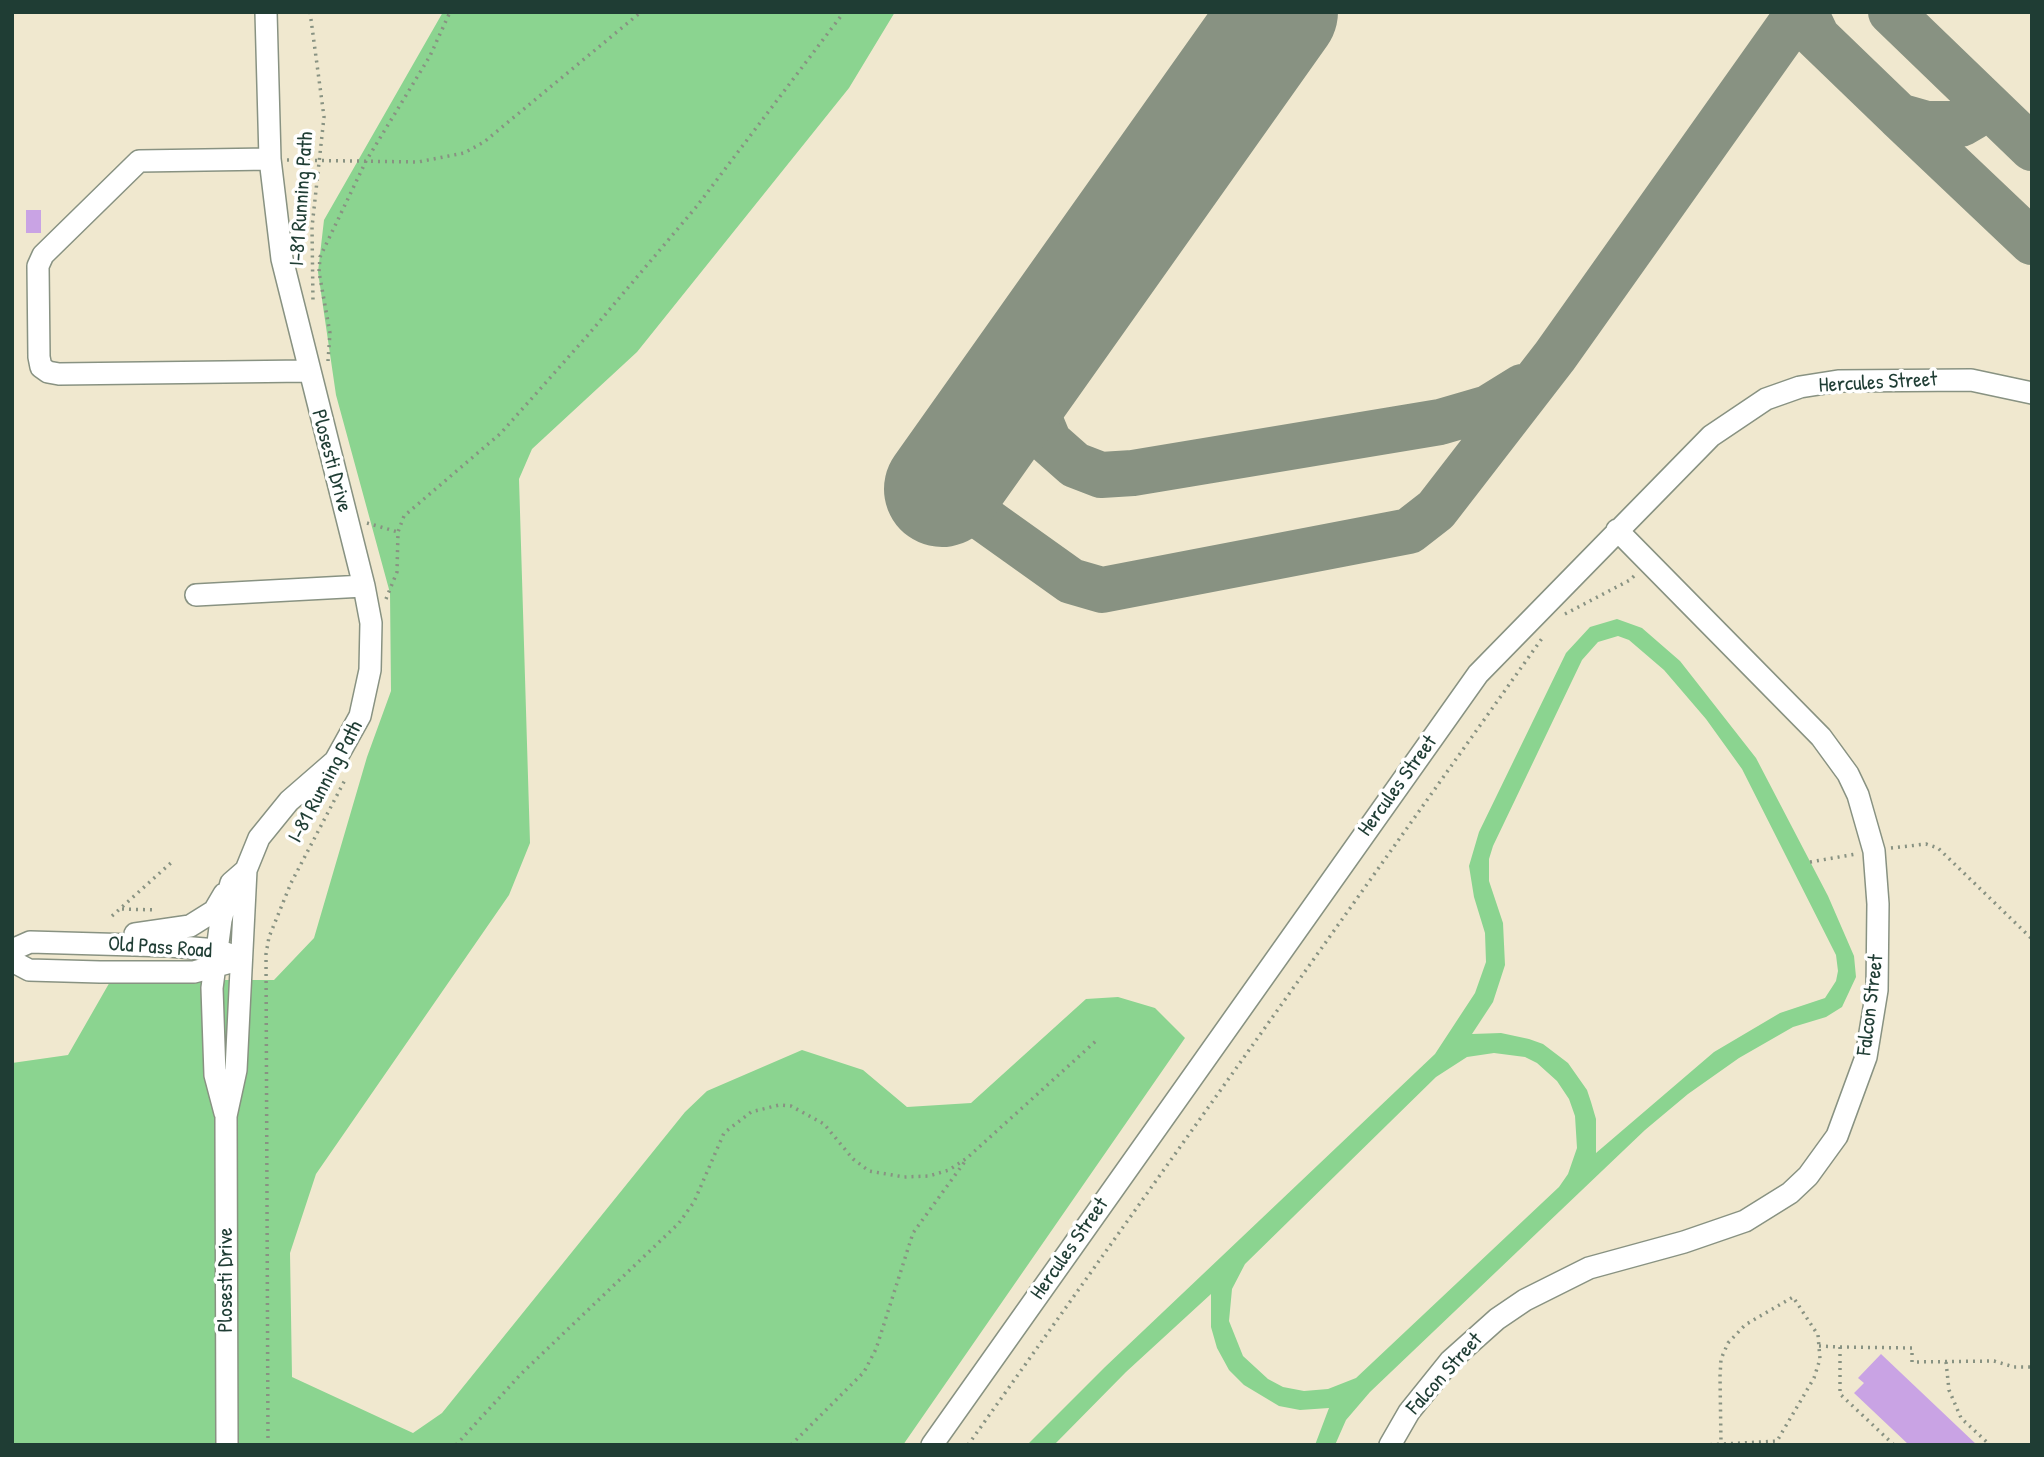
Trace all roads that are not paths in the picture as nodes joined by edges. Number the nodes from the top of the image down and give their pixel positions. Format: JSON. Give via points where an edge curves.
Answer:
{"nodes":[{"id":1,"x":266,"y":12,"type":"edge"},
{"id":2,"x":270,"y":159,"type":"junction"},
{"id":3,"x":318,"y":370,"type":"junction"},
{"id":4,"x":2032,"y":393,"type":"edge"},
{"id":5,"x":1617,"y":530,"type":"junction"},
{"id":6,"x":372,"y":590,"type":"junction"},
{"id":7,"x":197,"y":595,"type":"dead end"},
{"id":8,"x":238,"y":876,"type":"junction"},
{"id":9,"x":103,"y":944,"type":"junction"},
{"id":10,"x":12,"y":950,"type":"edge"},
{"id":11,"x":216,"y":959,"type":"junction"},
{"id":12,"x":243,"y":959,"type":"junction"},
{"id":13,"x":12,"y":961,"type":"edge"},
{"id":14,"x":226,"y":1116,"type":"junction"},
{"id":15,"x":227,"y":1445,"type":"edge"},
{"id":16,"x":932,"y":1445,"type":"edge"},
{"id":17,"x":1390,"y":1445,"type":"edge"}],
"edges":[{"from":1,"to":2,"type":"street","name":"Plosesti Drive"},
{"from":2,"to":3,"type":"street","name":"Plosesti Drive","via":[[282,259]]},
{"from":2,"to":3,"type":"street","via":[[139,161],[43,255],[38,266],[41,367],[59,374]]},
{"from":3,"to":6,"type":"street","name":"Plosesti Drive"},
{"from":4,"to":5,"type":"street","name":"Hercules Street","via":[[1971,380],[1838,381],[1800,387],[1766,399],[1711,436]]},
{"from":5,"to":16,"type":"street","name":"Hercules Street","via":[[1478,674]]},
{"from":5,"to":17,"type":"street","name":"Falcon Street","via":[[1787,700],[1828,746],[1858,794],[1874,850],[1878,965],[1867,1057],[1837,1136],[1790,1193],[1745,1221],[1589,1268],[1525,1300],[1450,1361],[1409,1412]]},
{"from":6,"to":7,"type":"street"},
{"from":6,"to":8,"type":"street","name":"Plosesti Drive","via":[[370,670],[360,716],[335,761],[289,801],[259,838]]},
{"from":8,"to":9,"type":"street","via":[[214,911],[190,926],[131,934]]},
{"from":8,"to":11,"type":"street","name":"Plosesti Drive"},
{"from":8,"to":12,"type":"street","name":"Plosesti Drive"},
{"from":9,"to":10,"type":"street","name":"Old Pass Road","via":[[30,942]]},
{"from":9,"to":11,"type":"street","name":"Old Pass Road"},
{"from":11,"to":12,"type":"street","name":"Old Pass Road"},
{"from":11,"to":13,"type":"street","name":"Old Pass Road","via":[[194,972],[29,970]]},
{"from":11,"to":14,"type":"street","name":"Plosesti Drive","via":[[212,988],[215,1075]]},
{"from":12,"to":14,"type":"street","name":"Plosesti Drive","via":[[236,1070]]},
{"from":14,"to":15,"type":"street","name":"Plosesti Drive"}]}
